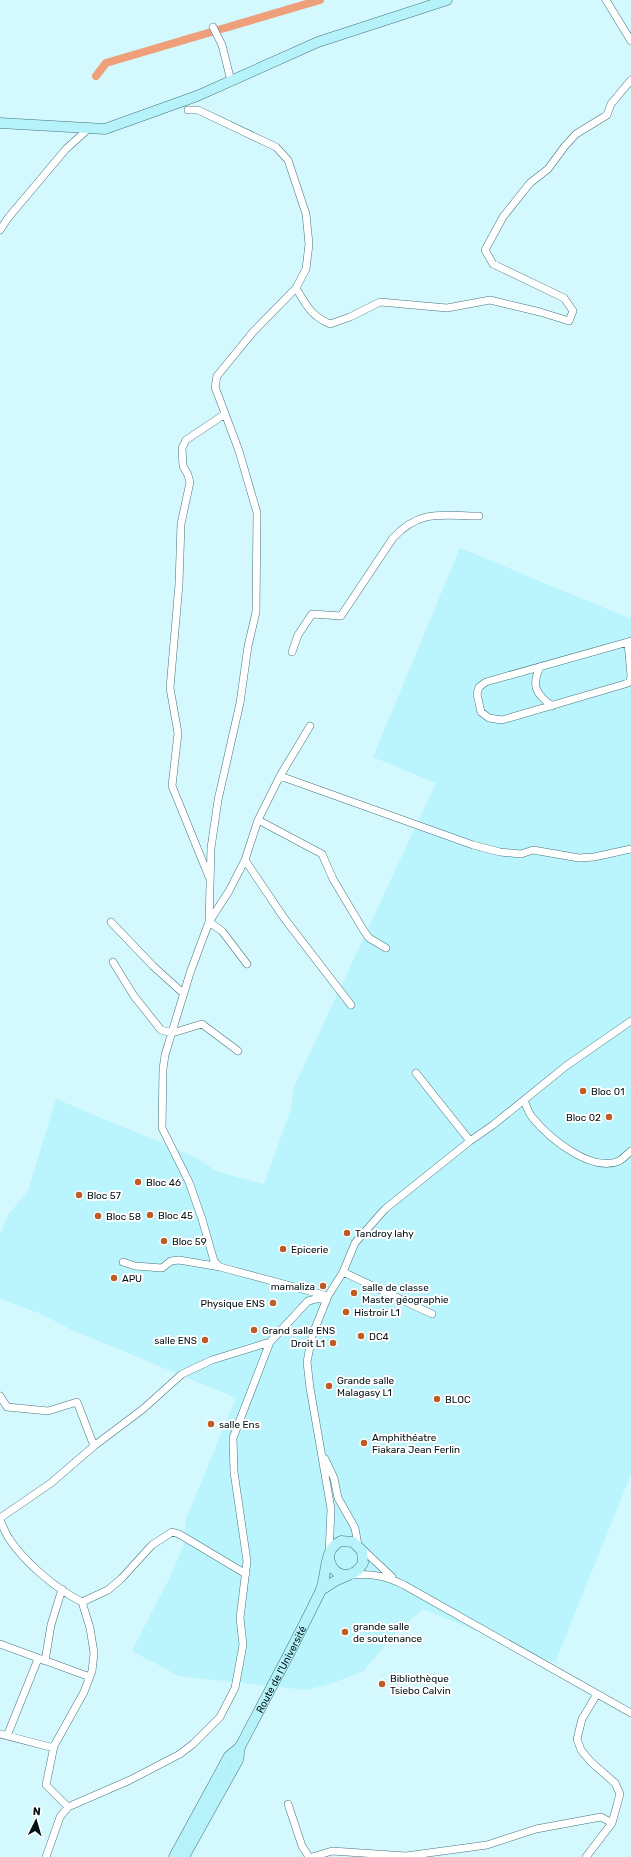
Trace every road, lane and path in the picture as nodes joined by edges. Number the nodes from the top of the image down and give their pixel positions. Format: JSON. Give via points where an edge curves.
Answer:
{"nodes":[{"id":1,"x":447,"y":0,"type":"edge"},
{"id":2,"x":606,"y":0,"type":"edge"},
{"id":3,"x":213,"y":28,"type":"dead end"},
{"id":4,"x":631,"y":41,"type":"edge"},
{"id":5,"x":631,"y":80,"type":"edge"},
{"id":6,"x":230,"y":81,"type":"junction"},
{"id":7,"x":188,"y":110,"type":"dead end"},
{"id":8,"x":0,"y":123,"type":"edge"},
{"id":9,"x":88,"y":129,"type":"junction"},
{"id":10,"x":0,"y":230,"type":"edge"},
{"id":11,"x":296,"y":288,"type":"junction"},
{"id":12,"x":225,"y":414,"type":"junction"},
{"id":13,"x":479,"y":516,"type":"dead end"},
{"id":14,"x":629,"y":642,"type":"edge"},
{"id":15,"x":292,"y":652,"type":"dead end"},
{"id":16,"x":540,"y":667,"type":"junction"},
{"id":17,"x":631,"y":675,"type":"edge"},
{"id":18,"x":552,"y":706,"type":"junction"},
{"id":19,"x":310,"y":726,"type":"dead end"},
{"id":20,"x":280,"y":776,"type":"junction"},
{"id":21,"x":258,"y":820,"type":"junction"},
{"id":22,"x":631,"y":849,"type":"edge"},
{"id":23,"x":245,"y":860,"type":"junction"},
{"id":24,"x":209,"y":879,"type":"junction"},
{"id":25,"x":111,"y":922,"type":"dead end"},
{"id":26,"x":209,"y":922,"type":"junction"},
{"id":27,"x":386,"y":948,"type":"dead end"},
{"id":28,"x":113,"y":962,"type":"dead end"},
{"id":29,"x":247,"y":964,"type":"dead end"},
{"id":30,"x":184,"y":994,"type":"junction"},
{"id":31,"x":351,"y":1005,"type":"dead end"},
{"id":32,"x":631,"y":1021,"type":"edge"},
{"id":33,"x":172,"y":1033,"type":"junction"},
{"id":34,"x":238,"y":1051,"type":"dead end"},
{"id":35,"x":416,"y":1073,"type":"dead end"},
{"id":36,"x":524,"y":1100,"type":"junction"},
{"id":37,"x":470,"y":1141,"type":"junction"},
{"id":38,"x":631,"y":1151,"type":"edge"},
{"id":39,"x":123,"y":1262,"type":"dead end"},
{"id":40,"x":220,"y":1267,"type":"junction"},
{"id":41,"x":343,"y":1272,"type":"junction"},
{"id":42,"x":328,"y":1296,"type":"junction"},
{"id":43,"x":432,"y":1314,"type":"dead end"},
{"id":44,"x":270,"y":1342,"type":"junction"},
{"id":45,"x":0,"y":1396,"type":"edge"},
{"id":46,"x":94,"y":1446,"type":"junction"},
{"id":47,"x":321,"y":1447,"type":"junction"},
{"id":48,"x":0,"y":1519,"type":"edge"},
{"id":49,"x":358,"y":1545,"type":"junction"},
{"id":50,"x":329,"y":1554,"type":"junction"},
{"id":51,"x":246,"y":1574,"type":"junction"},
{"id":52,"x":350,"y":1575,"type":"junction"},
{"id":53,"x":404,"y":1585,"type":"junction"},
{"id":54,"x":62,"y":1589,"type":"junction"},
{"id":55,"x":321,"y":1590,"type":"junction"},
{"id":56,"x":82,"y":1602,"type":"junction"},
{"id":57,"x":0,"y":1644,"type":"edge"},
{"id":58,"x":41,"y":1660,"type":"junction"},
{"id":59,"x":90,"y":1677,"type":"junction"},
{"id":60,"x":597,"y":1694,"type":"junction"},
{"id":61,"x":631,"y":1713,"type":"edge"},
{"id":62,"x":3,"y":1735,"type":"edge"},
{"id":63,"x":240,"y":1747,"type":"junction"},
{"id":64,"x":54,"y":1748,"type":"junction"},
{"id":65,"x":288,"y":1804,"type":"dead end"},
{"id":66,"x":68,"y":1807,"type":"junction"},
{"id":67,"x":612,"y":1823,"type":"junction"},
{"id":68,"x":46,"y":1857,"type":"edge"},
{"id":69,"x":174,"y":1857,"type":"edge"},
{"id":70,"x":184,"y":1857,"type":"edge"},
{"id":71,"x":311,"y":1857,"type":"edge"},
{"id":72,"x":586,"y":1857,"type":"edge"}],
"edges":[{"from":1,"to":6,"type":"main road","via":[[318,42]]},
{"from":2,"to":4,"type":"street"},
{"from":3,"to":6,"type":"street","via":[[222,45]]},
{"from":5,"to":11,"type":"street","via":[[611,104],[607,115],[576,134],[548,169],[530,183],[504,217],[486,250],[493,264],[564,298],[573,311],[569,321],[490,300],[447,308],[380,302],[330,324],[317,319]]},
{"from":6,"to":9,"type":"main road","via":[[141,117],[105,129]]},
{"from":7,"to":11,"type":"street","via":[[198,110],[276,147],[288,160],[306,214],[309,244],[306,269]]},
{"from":8,"to":9,"type":"main road"},
{"from":9,"to":10,"type":"street","via":[[66,149]]},
{"from":11,"to":12,"type":"street","via":[[253,332],[217,376],[214,387]]},
{"from":12,"to":24,"type":"street","via":[[257,512],[256,612],[240,703],[218,800]]},
{"from":12,"to":24,"type":"street","via":[[186,440],[182,448],[183,466],[190,482],[181,524],[179,584],[170,688],[178,733],[172,786]]},
{"from":13,"to":15,"type":"street","via":[[435,514],[403,528],[393,538],[341,616],[312,614],[298,635]]},
{"from":14,"to":16,"type":"street"},
{"from":14,"to":17,"type":"street"},
{"from":16,"to":18,"type":"street","via":[[536,687],[541,698]]},
{"from":16,"to":18,"type":"street","via":[[497,678],[479,687],[477,694],[481,712],[489,718],[502,720]]},
{"from":17,"to":18,"type":"street","via":[[630,682],[620,687]]},
{"from":19,"to":20,"type":"street"},
{"from":20,"to":21,"type":"street"},
{"from":20,"to":22,"type":"street","via":[[473,846],[500,852],[521,854],[533,850],[579,858]]},
{"from":21,"to":23,"type":"street"},
{"from":21,"to":27,"type":"street","via":[[322,854],[333,879],[364,931],[369,938]]},
{"from":23,"to":26,"type":"street"},
{"from":23,"to":31,"type":"street","via":[[284,918]]},
{"from":24,"to":26,"type":"street"},
{"from":25,"to":30,"type":"street"},
{"from":26,"to":29,"type":"street","via":[[222,931]]},
{"from":26,"to":30,"type":"street"},
{"from":28,"to":33,"type":"street","via":[[134,996],[161,1030]]},
{"from":30,"to":33,"type":"street"},
{"from":32,"to":36,"type":"street","via":[[566,1066]]},
{"from":33,"to":34,"type":"street","via":[[202,1024]]},
{"from":33,"to":40,"type":"street","via":[[163,1069],[162,1128],[186,1176],[214,1261]]},
{"from":35,"to":37,"type":"street"},
{"from":36,"to":37,"type":"street"},
{"from":36,"to":38,"type":"street","via":[[531,1116],[573,1153],[599,1164],[619,1161]]},
{"from":37,"to":41,"type":"street","via":[[385,1209],[355,1243]]},
{"from":39,"to":40,"type":"street","via":[[135,1266],[162,1268],[171,1260],[179,1260]]},
{"from":40,"to":42,"type":"street"},
{"from":41,"to":42,"type":"street"},
{"from":41,"to":43,"type":"street"},
{"from":42,"to":44,"type":"street","via":[[308,1301]]},
{"from":42,"to":47,"type":"street","via":[[312,1336],[307,1362]]},
{"from":44,"to":46,"type":"street","via":[[212,1360],[182,1374],[143,1410]]},
{"from":44,"to":51,"type":"street","via":[[233,1438],[234,1472],[248,1561]]},
{"from":45,"to":46,"type":"street","via":[[7,1407],[48,1411],[77,1402]]},
{"from":46,"to":48,"type":"street","via":[[51,1483]]},
{"from":47,"to":49,"type":"street","via":[[334,1478],[338,1498],[355,1528]]},
{"from":47,"to":50,"type":"street","via":[[331,1509]]},
{"from":48,"to":54,"type":"street","via":[[8,1536],[24,1557]]},
{"from":49,"to":50,"type":"main road","via":[[347,1540],[341,1541]]},
{"from":49,"to":52,"type":"main road","via":[[362,1550],[363,1563]]},
{"from":49,"to":53,"type":"street"},
{"from":50,"to":52,"type":"main road","via":[[331,1567],[343,1575]]},
{"from":50,"to":55,"type":"main road","name":"Route de l'Université"},
{"from":51,"to":56,"type":"street","via":[[172,1532],[152,1545],[108,1590]]},
{"from":51,"to":66,"type":"street","via":[[240,1618],[242,1652],[235,1688],[220,1717],[180,1754],[130,1780]]},
{"from":52,"to":53,"type":"street","via":[[375,1574]]},
{"from":52,"to":55,"type":"main road","via":[[334,1581]]},
{"from":53,"to":60,"type":"street"},
{"from":54,"to":56,"type":"street"},
{"from":54,"to":58,"type":"street"},
{"from":55,"to":63,"type":"main road","name":"Route de l'Université"},
{"from":56,"to":59,"type":"street","via":[[94,1653]]},
{"from":57,"to":58,"type":"street"},
{"from":58,"to":59,"type":"street"},
{"from":58,"to":62,"type":"street"},
{"from":59,"to":64,"type":"street"},
{"from":60,"to":61,"type":"street"},
{"from":60,"to":67,"type":"street","via":[[582,1720],[577,1739],[590,1762],[615,1783],[620,1794]]},
{"from":62,"to":64,"type":"street"},
{"from":63,"to":69,"type":"main road","name":"Route de l'Université","via":[[230,1756]]},
{"from":63,"to":70,"type":"main road","name":"Route de l'Université","via":[[238,1760]]},
{"from":64,"to":66,"type":"street","via":[[46,1784]]},
{"from":65,"to":71,"type":"street","via":[[302,1846]]},
{"from":66,"to":68,"type":"street","via":[[60,1817]]},
{"from":67,"to":71,"type":"street","via":[[601,1817],[536,1829],[487,1845],[406,1856],[332,1851]]},
{"from":67,"to":72,"type":"street"}]}
